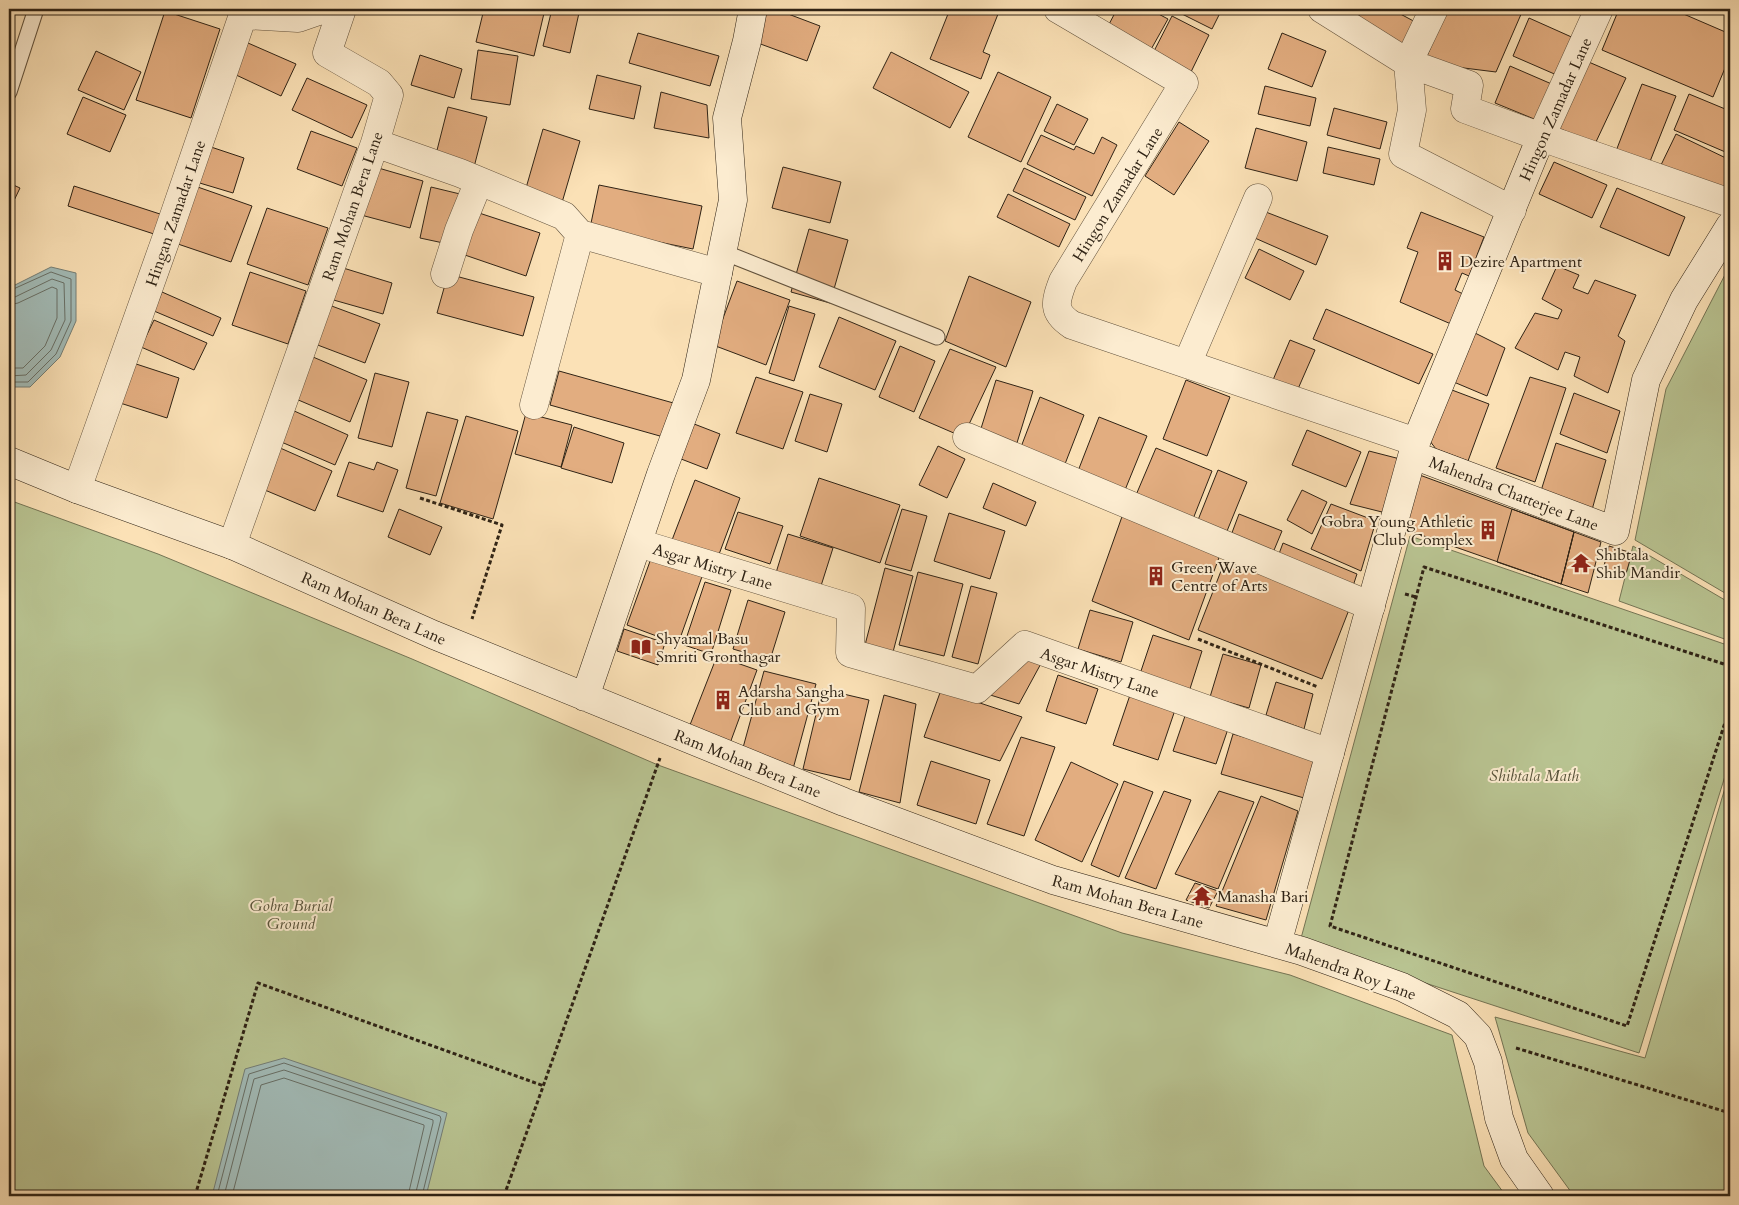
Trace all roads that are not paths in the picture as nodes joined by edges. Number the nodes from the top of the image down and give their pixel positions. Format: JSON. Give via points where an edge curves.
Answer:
{"nodes":[{"id":1,"x":36,"y":9,"type":"edge"},
{"id":2,"x":324,"y":9,"type":"edge"},
{"id":3,"x":342,"y":9,"type":"edge"},
{"id":4,"x":754,"y":9,"type":"edge"},
{"id":5,"x":1058,"y":9,"type":"edge"},
{"id":6,"x":1434,"y":9,"type":"edge"},
{"id":7,"x":1599,"y":9,"type":"edge"},
{"id":8,"x":1339,"y":13,"type":"edge"},
{"id":9,"x":1408,"y":63,"type":"junction"},
{"id":10,"x":9,"y":92,"type":"edge"},
{"id":11,"x":1542,"y":138,"type":"junction"},
{"id":12,"x":375,"y":143,"type":"junction"},
{"id":13,"x":479,"y":181,"type":"junction"},
{"id":14,"x":1258,"y":198,"type":"dead end"},
{"id":15,"x":1730,"y":203,"type":"edge"},
{"id":16,"x":1512,"y":210,"type":"junction"},
{"id":17,"x":1730,"y":226,"type":"edge"},
{"id":18,"x":580,"y":234,"type":"junction"},
{"id":19,"x":720,"y":262,"type":"junction"},
{"id":20,"x":445,"y":274,"type":"dead end"},
{"id":21,"x":937,"y":337,"type":"dead end"},
{"id":22,"x":1186,"y":364,"type":"junction"},
{"id":23,"x":534,"y":405,"type":"dead end"},
{"id":24,"x":967,"y":437,"type":"dead end"},
{"id":25,"x":1415,"y":449,"type":"junction"},
{"id":26,"x":9,"y":461,"type":"edge"},
{"id":27,"x":77,"y":489,"type":"junction"},
{"id":28,"x":638,"y":543,"type":"junction"},
{"id":29,"x":232,"y":545,"type":"junction"},
{"id":30,"x":1371,"y":606,"type":"junction"},
{"id":31,"x":585,"y":696,"type":"junction"},
{"id":32,"x":1330,"y":753,"type":"junction"},
{"id":33,"x":1277,"y":944,"type":"junction"},
{"id":34,"x":1540,"y":1196,"type":"edge"}],
"edges":[{"from":1,"to":10,"type":"lane"},
{"from":2,"to":27,"type":"street","name":"Hingan Zamadar Lane","via":[[298,18],[243,15]]},
{"from":3,"to":12,"type":"street","name":"Ram Mohan Bera Lane","via":[[327,53],[379,83],[389,95]]},
{"from":4,"to":19,"type":"street","name":"Asgar Mistry Lane","via":[[727,118],[733,200]]},
{"from":5,"to":22,"type":"street","name":"Hingon Zamadar Lane","via":[[1184,84],[1063,281],[1056,309],[1072,326]]},
{"from":6,"to":9,"type":"street"},
{"from":7,"to":11,"type":"street","name":"Hingon Zamadar Lane"},
{"from":8,"to":9,"type":"street"},
{"from":9,"to":11,"type":"street","via":[[1469,85],[1465,109]]},
{"from":9,"to":16,"type":"street","via":[[1412,110],[1403,154]]},
{"from":11,"to":15,"type":"street"},
{"from":11,"to":16,"type":"street","name":"Hingon Zamadar Lane"},
{"from":12,"to":13,"type":"street"},
{"from":12,"to":29,"type":"street","name":"Ram Mohan Bera Lane"},
{"from":13,"to":18,"type":"street","via":[[564,216]]},
{"from":13,"to":20,"type":"street"},
{"from":14,"to":22,"type":"street"},
{"from":16,"to":25,"type":"street","name":"Hingon Zamadar Lane"},
{"from":17,"to":25,"type":"street","name":"Mahendra Chatterjee Lane","via":[[1684,300],[1646,380],[1615,531]]},
{"from":18,"to":19,"type":"street"},
{"from":18,"to":23,"type":"street"},
{"from":19,"to":21,"type":"lane"},
{"from":19,"to":28,"type":"street","name":"Asgar Mistry Lane","via":[[696,380]]},
{"from":22,"to":25,"type":"street","name":"Hingon Zamadar Lane"},
{"from":24,"to":30,"type":"street"},
{"from":25,"to":30,"type":"street"},
{"from":26,"to":27,"type":"street","name":"Ram Mohan Bera Lane"},
{"from":27,"to":29,"type":"street","name":"Ram Mohan Bera Lane"},
{"from":28,"to":31,"type":"street","name":"Asgar Mistry Lane"},
{"from":28,"to":32,"type":"street","name":"Asgar Mistry Lane","via":[[851,608],[850,652],[977,689],[1025,645]]},
{"from":29,"to":31,"type":"street","name":"Ram Mohan Bera Lane","via":[[463,647]]},
{"from":30,"to":32,"type":"street"},
{"from":31,"to":33,"type":"street","name":"Ram Mohan Bera Lane","via":[[853,805],[1053,880]]},
{"from":32,"to":33,"type":"street"},
{"from":33,"to":34,"type":"street","name":"Mahendra Roy Lane","via":[[1402,986],[1458,1015],[1478,1036],[1488,1062],[1499,1118],[1514,1159]]}]}
